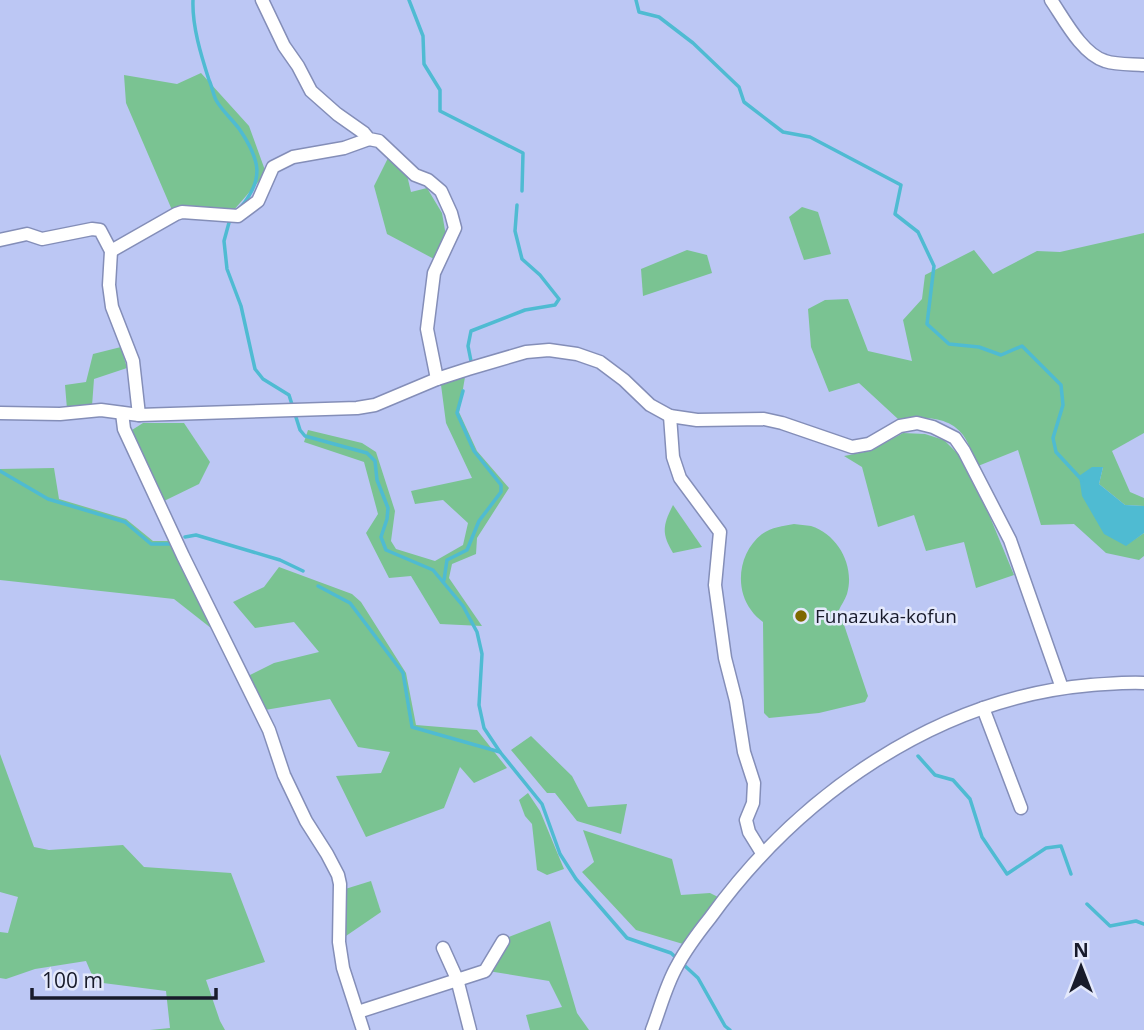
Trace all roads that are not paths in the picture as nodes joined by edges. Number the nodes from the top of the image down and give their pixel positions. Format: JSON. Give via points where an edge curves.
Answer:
{"nodes":[{"id":1,"x":262,"y":0,"type":"edge"},
{"id":2,"x":1051,"y":0,"type":"edge"},
{"id":3,"x":1144,"y":65,"type":"edge"},
{"id":4,"x":369,"y":139,"type":"junction"},
{"id":5,"x":0,"y":240,"type":"edge"},
{"id":6,"x":111,"y":251,"type":"junction"},
{"id":7,"x":436,"y":379,"type":"junction"},
{"id":8,"x":0,"y":413,"type":"edge"},
{"id":9,"x":122,"y":413,"type":"junction"},
{"id":10,"x":139,"y":415,"type":"junction"},
{"id":11,"x":670,"y":416,"type":"junction"},
{"id":12,"x":1144,"y":683,"type":"edge"},
{"id":13,"x":1062,"y":688,"type":"junction"},
{"id":14,"x":983,"y":708,"type":"junction"},
{"id":15,"x":1021,"y":808,"type":"dead end"},
{"id":16,"x":762,"y":853,"type":"junction"},
{"id":17,"x":503,"y":942,"type":"dead end"},
{"id":18,"x":443,"y":948,"type":"dead end"},
{"id":19,"x":457,"y":979,"type":"junction"},
{"id":20,"x":358,"y":1012,"type":"junction"},
{"id":21,"x":363,"y":1030,"type":"edge"},
{"id":22,"x":470,"y":1030,"type":"edge"},
{"id":23,"x":653,"y":1030,"type":"edge"}],
"edges":[{"from":1,"to":4,"type":"street","via":[[311,91]]},
{"from":2,"to":3,"type":"street","via":[[1091,53],[1105,61]]},
{"from":4,"to":6,"type":"street","via":[[293,157],[273,167],[258,201],[232,216],[182,212]]},
{"from":4,"to":7,"type":"street","via":[[379,141],[441,191],[451,213],[455,228],[434,273],[427,329]]},
{"from":5,"to":6,"type":"street","via":[[27,234],[42,239],[92,229],[100,230]]},
{"from":6,"to":10,"type":"street","via":[[112,307],[133,361]]},
{"from":7,"to":10,"type":"street","via":[[357,408]]},
{"from":7,"to":11,"type":"street","via":[[526,352],[577,354],[600,362],[650,405]]},
{"from":8,"to":9,"type":"street"},
{"from":9,"to":10,"type":"street"},
{"from":9,"to":20,"type":"street","via":[[124,429],[269,730],[284,775],[338,875],[339,942]]},
{"from":11,"to":13,"type":"street","via":[[764,419],[852,447],[869,444],[900,426],[917,424],[955,438],[1010,540]]},
{"from":11,"to":16,"type":"street","via":[[673,457],[681,478],[720,532],[715,585],[725,658],[754,783],[746,820]]},
{"from":12,"to":13,"type":"street"},
{"from":13,"to":14,"type":"street"},
{"from":14,"to":15,"type":"street"},
{"from":14,"to":16,"type":"street","via":[[900,746],[856,774]]},
{"from":16,"to":23,"type":"street","via":[[675,968]]},
{"from":17,"to":19,"type":"street","via":[[485,971]]},
{"from":18,"to":19,"type":"street"},
{"from":19,"to":20,"type":"street"},
{"from":19,"to":22,"type":"street"},
{"from":20,"to":21,"type":"street"}]}
